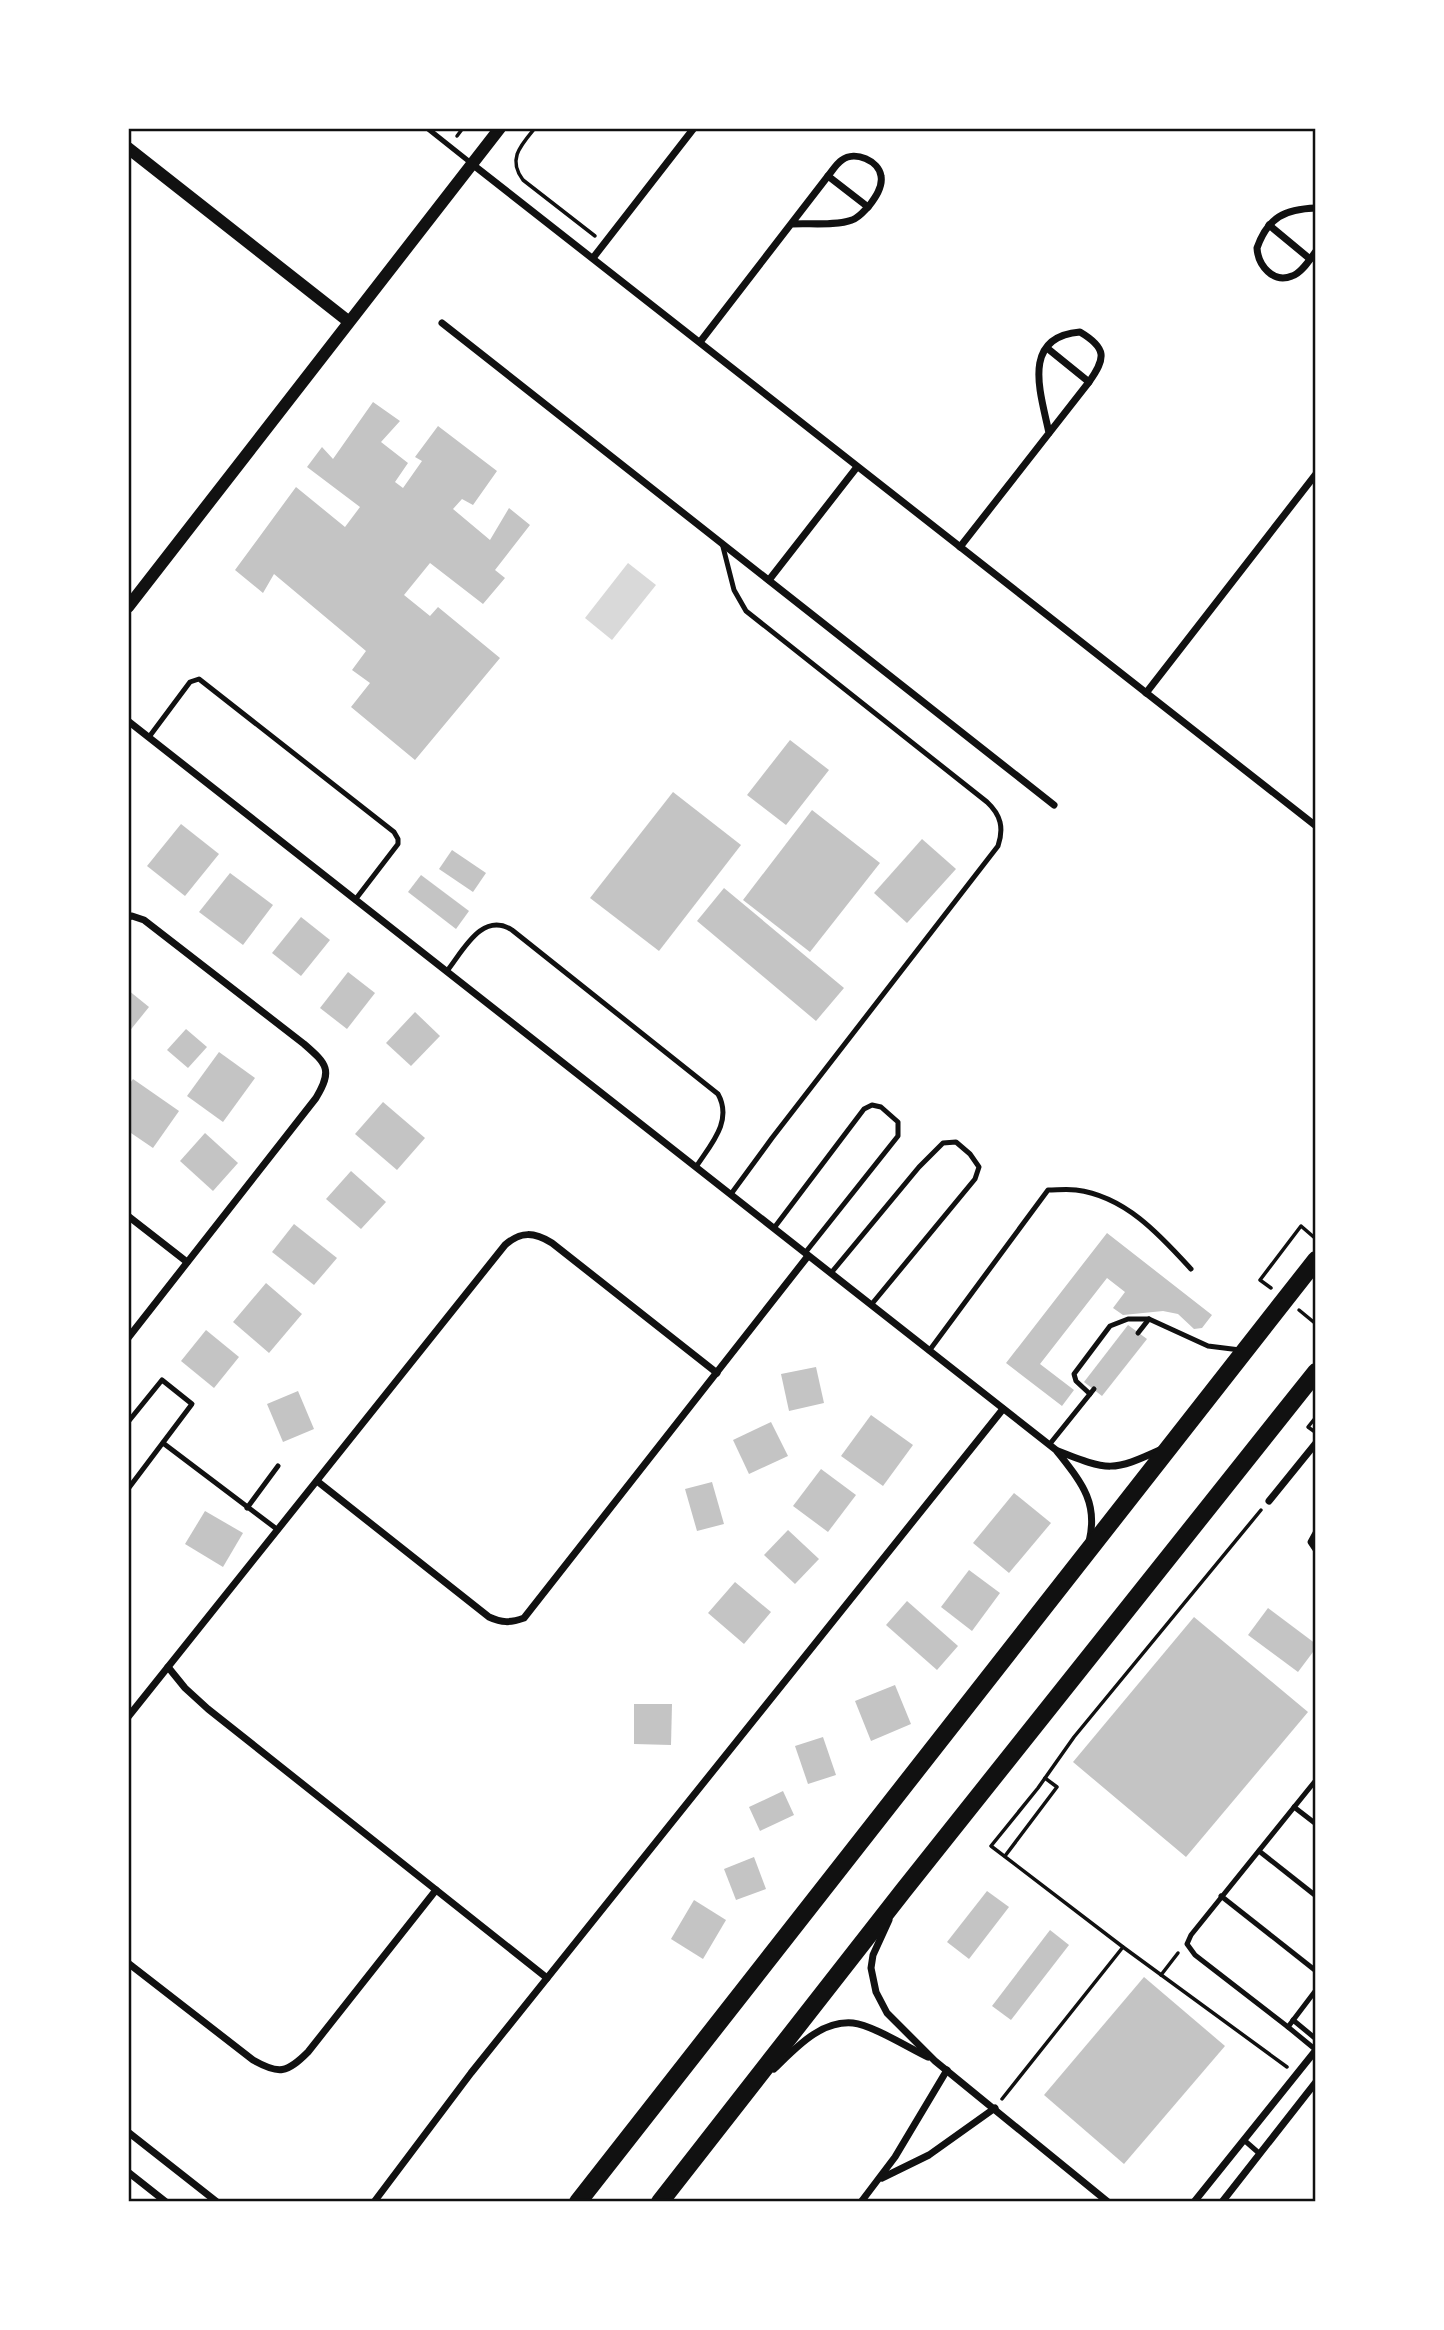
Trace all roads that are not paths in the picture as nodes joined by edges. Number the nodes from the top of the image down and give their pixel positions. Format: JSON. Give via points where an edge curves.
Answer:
{"nodes":[{"id":1,"x":427,"y":128,"type":"edge"},
{"id":2,"x":500,"y":128,"type":"edge"},
{"id":3,"x":694,"y":128,"type":"edge"},
{"id":4,"x":128,"y":148,"type":"edge"},
{"id":5,"x":472,"y":164,"type":"junction"},
{"id":6,"x":828,"y":176,"type":"junction"},
{"id":7,"x":868,"y":207,"type":"junction"},
{"id":8,"x":1316,"y":208,"type":"edge"},
{"id":9,"x":792,"y":224,"type":"junction"},
{"id":10,"x":1269,"y":225,"type":"junction"},
{"id":11,"x":1316,"y":251,"type":"edge"},
{"id":12,"x":593,"y":258,"type":"junction"},
{"id":13,"x":1310,"y":259,"type":"junction"},
{"id":14,"x":348,"y":321,"type":"junction"},
{"id":15,"x":442,"y":323,"type":"dead end"},
{"id":16,"x":700,"y":342,"type":"junction"},
{"id":17,"x":1047,"y":348,"type":"junction"},
{"id":18,"x":1089,"y":382,"type":"junction"},
{"id":19,"x":1049,"y":433,"type":"junction"},
{"id":20,"x":857,"y":467,"type":"junction"},
{"id":21,"x":1316,"y":474,"type":"edge"},
{"id":22,"x":722,"y":543,"type":"junction"},
{"id":23,"x":960,"y":547,"type":"junction"},
{"id":24,"x":769,"y":580,"type":"junction"},
{"id":25,"x":128,"y":607,"type":"edge"},
{"id":26,"x":1146,"y":693,"type":"junction"},
{"id":27,"x":128,"y":721,"type":"edge"},
{"id":28,"x":149,"y":737,"type":"junction"},
{"id":29,"x":1054,"y":805,"type":"dead end"},
{"id":30,"x":1316,"y":826,"type":"edge"},
{"id":31,"x":355,"y":900,"type":"junction"},
{"id":32,"x":128,"y":917,"type":"edge"},
{"id":33,"x":447,"y":971,"type":"junction"},
{"id":34,"x":696,"y":1167,"type":"junction"},
{"id":35,"x":730,"y":1195,"type":"junction"},
{"id":36,"x":128,"y":1216,"type":"edge"},
{"id":37,"x":774,"y":1228,"type":"junction"},
{"id":38,"x":807,"y":1254,"type":"junction"},
{"id":39,"x":1316,"y":1261,"type":"edge"},
{"id":40,"x":187,"y":1262,"type":"junction"},
{"id":41,"x":1191,"y":1269,"type":"dead end"},
{"id":42,"x":831,"y":1273,"type":"junction"},
{"id":43,"x":871,"y":1305,"type":"junction"},
{"id":44,"x":1149,"y":1319,"type":"junction"},
{"id":45,"x":1138,"y":1333,"type":"dead end"},
{"id":46,"x":128,"y":1338,"type":"edge"},
{"id":47,"x":929,"y":1351,"type":"junction"},
{"id":48,"x":1246,"y":1351,"type":"junction"},
{"id":49,"x":1316,"y":1372,"type":"edge"},
{"id":50,"x":718,"y":1373,"type":"junction"},
{"id":51,"x":1003,"y":1409,"type":"junction"},
{"id":52,"x":128,"y":1422,"type":"edge"},
{"id":53,"x":163,"y":1443,"type":"junction"},
{"id":54,"x":1175,"y":1443,"type":"junction"},
{"id":55,"x":1316,"y":1443,"type":"edge"},
{"id":56,"x":1053,"y":1448,"type":"junction"},
{"id":57,"x":278,"y":1466,"type":"dead end"},
{"id":58,"x":317,"y":1481,"type":"junction"},
{"id":59,"x":128,"y":1489,"type":"edge"},
{"id":60,"x":1269,"y":1501,"type":"road end"},
{"id":61,"x":247,"y":1508,"type":"junction"},
{"id":62,"x":278,"y":1530,"type":"junction"},
{"id":63,"x":1316,"y":1531,"type":"edge"},
{"id":64,"x":1316,"y":1551,"type":"edge"},
{"id":65,"x":1086,"y":1555,"type":"junction"},
{"id":66,"x":168,"y":1667,"type":"junction"},
{"id":67,"x":128,"y":1717,"type":"edge"},
{"id":68,"x":1316,"y":1780,"type":"edge"},
{"id":69,"x":1294,"y":1807,"type":"junction"},
{"id":70,"x":1316,"y":1824,"type":"edge"},
{"id":71,"x":1259,"y":1850,"type":"junction"},
{"id":72,"x":436,"y":1890,"type":"junction"},
{"id":73,"x":903,"y":1891,"type":"junction"},
{"id":74,"x":1222,"y":1896,"type":"junction"},
{"id":75,"x":1316,"y":1896,"type":"edge"},
{"id":76,"x":128,"y":1963,"type":"edge"},
{"id":77,"x":1316,"y":1970,"type":"edge"},
{"id":78,"x":547,"y":1978,"type":"junction"},
{"id":79,"x":1316,"y":1990,"type":"edge"},
{"id":80,"x":1293,"y":2020,"type":"junction"},
{"id":81,"x":1288,"y":2027,"type":"junction"},
{"id":82,"x":1316,"y":2039,"type":"edge"},
{"id":83,"x":1316,"y":2050,"type":"edge"},
{"id":84,"x":935,"y":2061,"type":"junction"},
{"id":85,"x":947,"y":2070,"type":"junction"},
{"id":86,"x":1316,"y":2082,"type":"edge"},
{"id":87,"x":734,"y":2106,"type":"junction"},
{"id":88,"x":995,"y":2108,"type":"junction"},
{"id":89,"x":128,"y":2134,"type":"edge"},
{"id":90,"x":1244,"y":2140,"type":"junction"},
{"id":91,"x":1260,"y":2154,"type":"junction"},
{"id":92,"x":128,"y":2172,"type":"edge"},
{"id":93,"x":881,"y":2178,"type":"junction"},
{"id":94,"x":166,"y":2202,"type":"edge"},
{"id":95,"x":217,"y":2202,"type":"edge"},
{"id":96,"x":374,"y":2202,"type":"edge"},
{"id":97,"x":578,"y":2202,"type":"edge"},
{"id":98,"x":660,"y":2202,"type":"edge"},
{"id":99,"x":861,"y":2202,"type":"edge"},
{"id":100,"x":1108,"y":2202,"type":"edge"},
{"id":101,"x":1194,"y":2202,"type":"edge"},
{"id":102,"x":1222,"y":2202,"type":"edge"}],
"edges":[{"from":1,"to":5,"type":"lane"},
{"from":2,"to":5,"type":"street"},
{"from":3,"to":12,"type":"street"},
{"from":4,"to":14,"type":"street"},
{"from":5,"to":12,"type":"street"},
{"from":5,"to":14,"type":"street"},
{"from":6,"to":7,"type":"street"},
{"from":6,"to":7,"type":"street","via":[[842,159],[853,156],[873,162],[882,177]]},
{"from":6,"to":9,"type":"street"},
{"from":7,"to":9,"type":"street","via":[[852,220]]},
{"from":8,"to":10,"type":"street","via":[[1283,213]]},
{"from":9,"to":16,"type":"street"},
{"from":10,"to":13,"type":"street"},
{"from":10,"to":13,"type":"street","via":[[1257,258],[1274,276],[1292,277]]},
{"from":11,"to":13,"type":"street"},
{"from":12,"to":16,"type":"street"},
{"from":14,"to":25,"type":"street"},
{"from":15,"to":22,"type":"street"},
{"from":16,"to":20,"type":"street"},
{"from":17,"to":18,"type":"street"},
{"from":17,"to":18,"type":"street","via":[[1073,332],[1090,338],[1102,353],[1099,369]]},
{"from":17,"to":19,"type":"street","via":[[1038,368]]},
{"from":18,"to":19,"type":"street"},
{"from":19,"to":23,"type":"street"},
{"from":20,"to":23,"type":"street"},
{"from":20,"to":24,"type":"street"},
{"from":21,"to":26,"type":"street"},
{"from":22,"to":24,"type":"street"},
{"from":22,"to":35,"type":"lane","via":[[734,590],[746,611],[987,802],[1001,827],[998,846]]},
{"from":23,"to":26,"type":"street"},
{"from":24,"to":29,"type":"street"},
{"from":26,"to":30,"type":"street"},
{"from":27,"to":28,"type":"street"},
{"from":28,"to":31,"type":"street"},
{"from":28,"to":31,"type":"lane","via":[[190,682],[199,679],[394,832],[398,844]]},
{"from":31,"to":33,"type":"street"},
{"from":32,"to":40,"type":"street","via":[[144,920],[304,1044],[326,1069],[316,1098]]},
{"from":33,"to":34,"type":"street"},
{"from":33,"to":34,"type":"lane","via":[[481,930],[496,924],[512,930],[555,963],[718,1094],[724,1108],[723,1124]]},
{"from":34,"to":35,"type":"street"},
{"from":35,"to":37,"type":"street"},
{"from":36,"to":40,"type":"street"},
{"from":37,"to":38,"type":"street"},
{"from":37,"to":38,"type":"lane","via":[[864,1109],[881,1107],[898,1122],[898,1136]]},
{"from":38,"to":42,"type":"street"},
{"from":38,"to":50,"type":"street"},
{"from":39,"to":48,"type":"main road"},
{"from":40,"to":46,"type":"street"},
{"from":41,"to":47,"type":"lane","via":[[1155,1230],[1127,1209],[1077,1190],[1048,1190]]},
{"from":42,"to":43,"type":"street"},
{"from":42,"to":43,"type":"lane","via":[[919,1167],[943,1143],[956,1142],[979,1167],[975,1179]]},
{"from":43,"to":47,"type":"street"},
{"from":44,"to":45,"type":"lane"},
{"from":44,"to":48,"type":"lane","via":[[1208,1346]]},
{"from":44,"to":56,"type":"lane","via":[[1110,1326],[1074,1374],[1076,1381],[1092,1391]]},
{"from":47,"to":51,"type":"street"},
{"from":48,"to":54,"type":"main road"},
{"from":49,"to":73,"type":"main road"},
{"from":50,"to":58,"type":"street","via":[[552,1243],[542,1236],[522,1234],[506,1245]]},
{"from":50,"to":58,"type":"street","via":[[533,1609],[512,1622],[489,1617]]},
{"from":51,"to":56,"type":"street"},
{"from":51,"to":78,"type":"street"},
{"from":52,"to":53,"type":"lane","via":[[163,1381],[192,1404]]},
{"from":53,"to":59,"type":"lane"},
{"from":53,"to":61,"type":"lane"},
{"from":54,"to":56,"type":"street","via":[[1119,1466],[1089,1463]]},
{"from":54,"to":65,"type":"main road"},
{"from":55,"to":60,"type":"street"},
{"from":56,"to":65,"type":"street","via":[[1083,1485],[1091,1504]]},
{"from":57,"to":61,"type":"lane"},
{"from":58,"to":62,"type":"street"},
{"from":61,"to":62,"type":"lane"},
{"from":62,"to":66,"type":"street"},
{"from":63,"to":64,"type":"lane","via":[[1310,1542]]},
{"from":65,"to":97,"type":"main road"},
{"from":66,"to":67,"type":"street"},
{"from":66,"to":72,"type":"street","via":[[208,1709]]},
{"from":68,"to":69,"type":"lane"},
{"from":69,"to":70,"type":"lane"},
{"from":69,"to":71,"type":"lane"},
{"from":71,"to":74,"type":"lane"},
{"from":71,"to":75,"type":"lane"},
{"from":72,"to":76,"type":"street","via":[[308,2052],[282,2071],[253,2060]]},
{"from":72,"to":78,"type":"street"},
{"from":73,"to":84,"type":"street","via":[[873,1955],[872,1977],[887,2013]]},
{"from":73,"to":87,"type":"main road"},
{"from":74,"to":77,"type":"lane"},
{"from":74,"to":81,"type":"lane","via":[[1187,1947]]},
{"from":78,"to":96,"type":"street"},
{"from":79,"to":80,"type":"lane"},
{"from":80,"to":81,"type":"lane"},
{"from":80,"to":82,"type":"lane"},
{"from":81,"to":83,"type":"lane"},
{"from":83,"to":90,"type":"street"},
{"from":84,"to":85,"type":"street"},
{"from":84,"to":87,"type":"street","via":[[866,2027],[837,2025],[804,2040]]},
{"from":85,"to":88,"type":"street"},
{"from":85,"to":93,"type":"street"},
{"from":86,"to":91,"type":"street"},
{"from":87,"to":98,"type":"main road"},
{"from":88,"to":93,"type":"street","via":[[929,2155]]},
{"from":88,"to":100,"type":"street"},
{"from":89,"to":95,"type":"street"},
{"from":90,"to":91,"type":"lane"},
{"from":90,"to":101,"type":"street"},
{"from":91,"to":102,"type":"street"},
{"from":92,"to":94,"type":"street"},
{"from":93,"to":99,"type":"street"}]}
